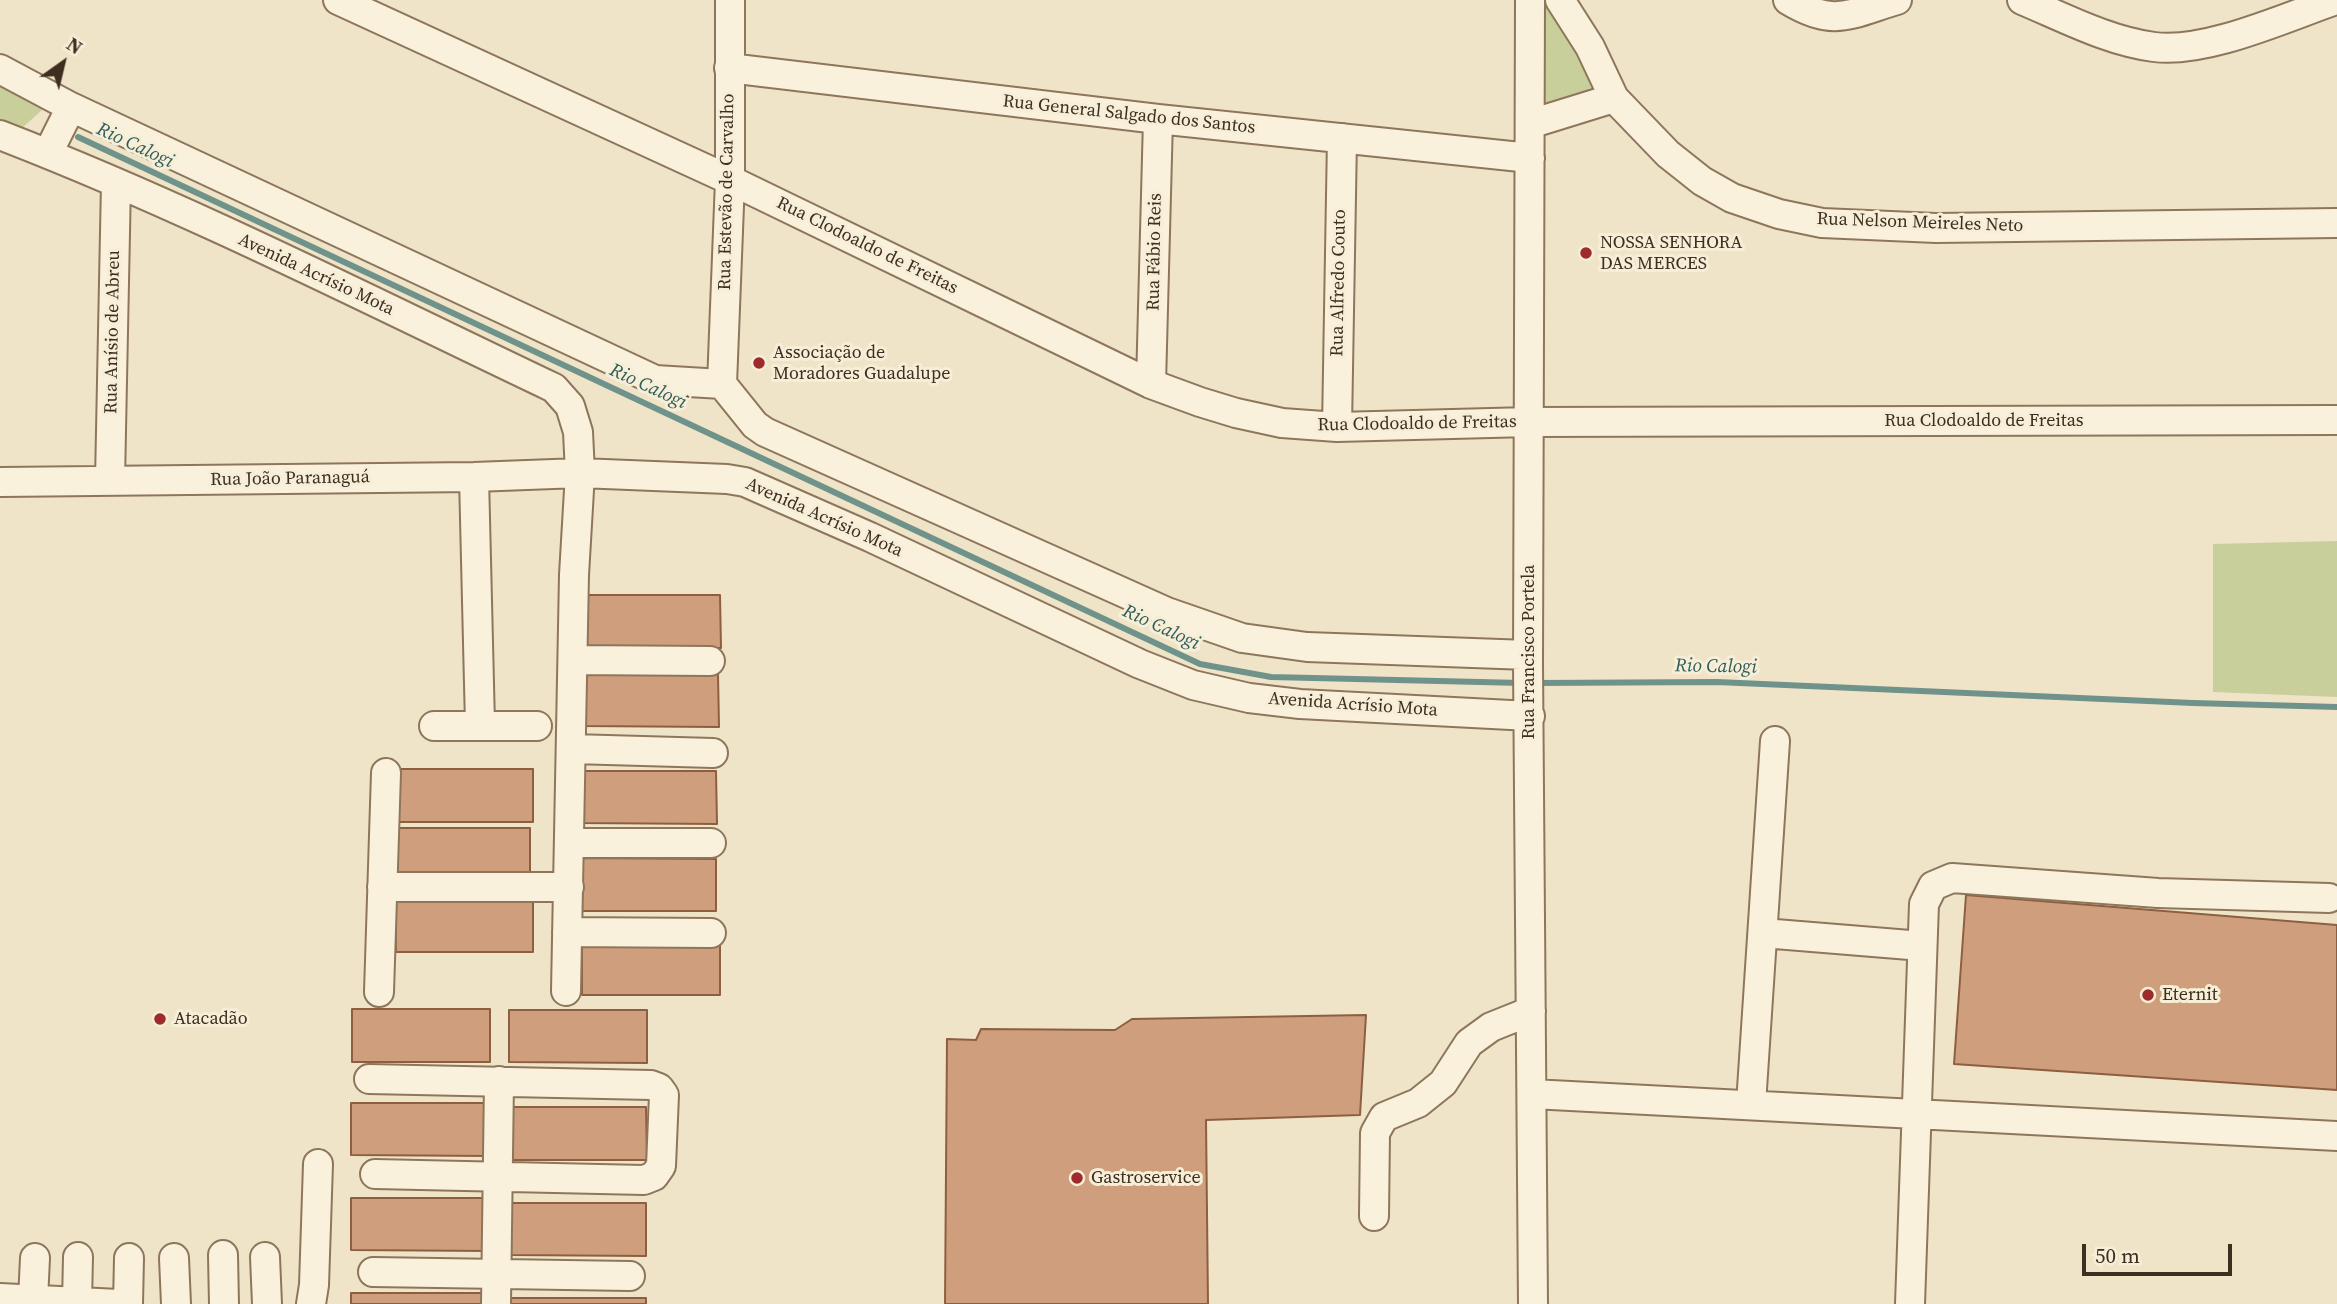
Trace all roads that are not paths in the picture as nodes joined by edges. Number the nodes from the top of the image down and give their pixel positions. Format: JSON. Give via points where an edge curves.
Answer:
{"nodes":[{"id":1,"x":338,"y":0,"type":"edge"},
{"id":2,"x":730,"y":0,"type":"edge"},
{"id":3,"x":1530,"y":0,"type":"edge"},
{"id":4,"x":1560,"y":0,"type":"edge"},
{"id":5,"x":1788,"y":0,"type":"edge"},
{"id":6,"x":1897,"y":0,"type":"edge"},
{"id":7,"x":2022,"y":0,"type":"edge"},
{"id":8,"x":2336,"y":0,"type":"edge"},
{"id":9,"x":729,"y":68,"type":"junction"},
{"id":10,"x":0,"y":69,"type":"edge"},
{"id":11,"x":1614,"y":98,"type":"junction"},
{"id":12,"x":71,"y":107,"type":"junction"},
{"id":13,"x":1158,"y":119,"type":"junction"},
{"id":14,"x":1530,"y":124,"type":"junction"},
{"id":15,"x":0,"y":135,"type":"edge"},
{"id":16,"x":1342,"y":138,"type":"junction"},
{"id":17,"x":48,"y":153,"type":"junction"},
{"id":18,"x":1530,"y":158,"type":"junction"},
{"id":19,"x":730,"y":180,"type":"junction"},
{"id":20,"x":116,"y":183,"type":"junction"},
{"id":21,"x":2337,"y":223,"type":"edge"},
{"id":22,"x":722,"y":384,"type":"junction"},
{"id":23,"x":1151,"y":384,"type":"junction"},
{"id":24,"x":2337,"y":420,"type":"edge"},
{"id":25,"x":1529,"y":422,"type":"junction"},
{"id":26,"x":1336,"y":427,"type":"junction"},
{"id":27,"x":580,"y":473,"type":"junction"},
{"id":28,"x":474,"y":477,"type":"junction"},
{"id":29,"x":110,"y":480,"type":"junction"},
{"id":30,"x":0,"y":482,"type":"edge"},
{"id":31,"x":1528,"y":659,"type":"junction"},
{"id":32,"x":573,"y":660,"type":"junction"},
{"id":33,"x":710,"y":661,"type":"dead end"},
{"id":34,"x":1530,"y":711,"type":"junction"},
{"id":35,"x":480,"y":725,"type":"junction"},
{"id":36,"x":434,"y":726,"type":"dead end"},
{"id":37,"x":537,"y":726,"type":"dead end"},
{"id":38,"x":1775,"y":741,"type":"dead end"},
{"id":39,"x":572,"y":749,"type":"junction"},
{"id":40,"x":713,"y":753,"type":"dead end"},
{"id":41,"x":386,"y":773,"type":"dead end"},
{"id":42,"x":570,"y":843,"type":"junction"},
{"id":43,"x":711,"y":843,"type":"dead end"},
{"id":44,"x":382,"y":887,"type":"junction"},
{"id":45,"x":569,"y":887,"type":"junction"},
{"id":46,"x":2329,"y":898,"type":"dead end"},
{"id":47,"x":567,"y":932,"type":"junction"},
{"id":48,"x":711,"y":933,"type":"dead end"},
{"id":49,"x":1763,"y":933,"type":"junction"},
{"id":50,"x":1922,"y":946,"type":"junction"},
{"id":51,"x":566,"y":991,"type":"dead end"},
{"id":52,"x":379,"y":992,"type":"dead end"},
{"id":53,"x":1531,"y":1011,"type":"junction"},
{"id":54,"x":369,"y":1079,"type":"dead end"},
{"id":55,"x":499,"y":1081,"type":"junction"},
{"id":56,"x":1532,"y":1094,"type":"junction"},
{"id":57,"x":1751,"y":1104,"type":"junction"},
{"id":58,"x":1918,"y":1113,"type":"junction"},
{"id":59,"x":2337,"y":1136,"type":"edge"},
{"id":60,"x":318,"y":1164,"type":"dead end"},
{"id":61,"x":375,"y":1174,"type":"dead end"},
{"id":62,"x":498,"y":1177,"type":"junction"},
{"id":63,"x":1374,"y":1216,"type":"dead end"},
{"id":64,"x":223,"y":1255,"type":"dead end"},
{"id":65,"x":78,"y":1257,"type":"dead end"},
{"id":66,"x":265,"y":1257,"type":"dead end"},
{"id":67,"x":35,"y":1258,"type":"dead end"},
{"id":68,"x":129,"y":1258,"type":"dead end"},
{"id":69,"x":174,"y":1258,"type":"dead end"},
{"id":70,"x":373,"y":1272,"type":"dead end"},
{"id":71,"x":496,"y":1274,"type":"junction"},
{"id":72,"x":630,"y":1276,"type":"dead end"},
{"id":73,"x":0,"y":1298,"type":"edge"},
{"id":74,"x":33,"y":1300,"type":"junction"},
{"id":75,"x":77,"y":1302,"type":"junction"},
{"id":76,"x":116,"y":1304,"type":"edge"},
{"id":77,"x":128,"y":1304,"type":"edge"},
{"id":78,"x":176,"y":1304,"type":"edge"},
{"id":79,"x":224,"y":1304,"type":"edge"},
{"id":80,"x":267,"y":1304,"type":"edge"},
{"id":81,"x":311,"y":1304,"type":"edge"},
{"id":82,"x":496,"y":1304,"type":"edge"},
{"id":83,"x":1533,"y":1304,"type":"edge"},
{"id":84,"x":1910,"y":1304,"type":"edge"}],
"edges":[{"from":1,"to":19,"type":"street","name":"Rua Clodoaldo de Freitas"},
{"from":2,"to":9,"type":"street","name":"Rua Estevão de Carvalho"},
{"from":3,"to":14,"type":"street","name":"Rua Francisco Portela"},
{"from":4,"to":11,"type":"street","name":"Rua Nelson Meireles Neto","via":[[1590,47]]},
{"from":5,"to":6,"type":"street","via":[[1810,13],[1836,18]]},
{"from":7,"to":8,"type":"street","via":[[2108,37],[2155,47],[2218,41]]},
{"from":9,"to":13,"type":"street","name":"Rua General Salgado dos Santos"},
{"from":9,"to":19,"type":"street","name":"Rua Estevão de Carvalho"},
{"from":10,"to":12,"type":"street"},
{"from":11,"to":14,"type":"street"},
{"from":11,"to":21,"type":"street","name":"Rua Nelson Meireles Neto","via":[[1668,154],[1702,181],[1732,198],[1822,223],[1936,228]]},
{"from":12,"to":17,"type":"street"},
{"from":12,"to":22,"type":"street","via":[[655,380]]},
{"from":13,"to":16,"type":"street","name":"Rua General Salgado dos Santos"},
{"from":13,"to":23,"type":"street","name":"Rua Fábio Reis"},
{"from":14,"to":18,"type":"street","name":"Rua Francisco Portela"},
{"from":15,"to":17,"type":"street","name":"Avenida Acrísio Mota"},
{"from":16,"to":18,"type":"street","name":"Rua General Salgado dos Santos"},
{"from":16,"to":26,"type":"street","name":"Rua Alfredo Couto"},
{"from":17,"to":20,"type":"street","name":"Avenida Acrísio Mota"},
{"from":18,"to":25,"type":"street","name":"Rua Francisco Portela"},
{"from":19,"to":22,"type":"street","name":"Rua Estevão de Carvalho"},
{"from":19,"to":23,"type":"street","name":"Rua Clodoaldo de Freitas"},
{"from":20,"to":27,"type":"street","name":"Avenida Acrísio Mota","via":[[554,387],[570,406],[578,432]]},
{"from":20,"to":29,"type":"street","name":"Rua Anísio de Abreu"},
{"from":22,"to":31,"type":"street","via":[[765,432],[1167,612],[1230,634],[1307,647]]},
{"from":23,"to":26,"type":"street","name":"Rua Clodoaldo de Freitas","via":[[1236,413],[1282,423]]},
{"from":24,"to":25,"type":"street","name":"Rua Clodoaldo de Freitas"},
{"from":25,"to":26,"type":"street","name":"Rua Clodoaldo de Freitas"},
{"from":25,"to":31,"type":"street","name":"Rua Francisco Portela"},
{"from":27,"to":28,"type":"street","name":"Rua João Paranaguá"},
{"from":27,"to":32,"type":"street"},
{"from":27,"to":34,"type":"street","name":"Avenida Acrísio Mota","via":[[745,482],[1193,685],[1300,704]]},
{"from":28,"to":29,"type":"street","name":"Rua João Paranaguá"},
{"from":28,"to":35,"type":"street"},
{"from":29,"to":30,"type":"street","name":"Rua João Paranaguá"},
{"from":31,"to":34,"type":"street","name":"Rua Francisco Portela"},
{"from":32,"to":33,"type":"street"},
{"from":32,"to":39,"type":"street"},
{"from":34,"to":53,"type":"street","name":"Rua Francisco Portela"},
{"from":35,"to":36,"type":"street"},
{"from":35,"to":37,"type":"street"},
{"from":38,"to":49,"type":"street"},
{"from":39,"to":40,"type":"street"},
{"from":39,"to":42,"type":"street"},
{"from":41,"to":44,"type":"street"},
{"from":42,"to":43,"type":"street"},
{"from":42,"to":45,"type":"street"},
{"from":44,"to":45,"type":"street"},
{"from":44,"to":52,"type":"street"},
{"from":45,"to":47,"type":"street"},
{"from":46,"to":50,"type":"street","via":[[2158,893],[1952,878],[1940,881],[1928,893]]},
{"from":47,"to":48,"type":"street"},
{"from":47,"to":51,"type":"street"},
{"from":49,"to":50,"type":"street"},
{"from":49,"to":57,"type":"street"},
{"from":50,"to":58,"type":"street"},
{"from":53,"to":56,"type":"street","name":"Rua Francisco Portela"},
{"from":53,"to":63,"type":"street","via":[[1491,1027],[1469,1043],[1443,1083],[1418,1103],[1384,1117],[1375,1133]]},
{"from":54,"to":55,"type":"street"},
{"from":55,"to":62,"type":"street"},
{"from":55,"to":62,"type":"street","via":[[651,1085],[664,1095],[661,1166],[654,1176],[644,1180]]},
{"from":56,"to":57,"type":"street"},
{"from":56,"to":83,"type":"street","name":"Rua Francisco Portela"},
{"from":57,"to":58,"type":"street"},
{"from":58,"to":59,"type":"street"},
{"from":58,"to":84,"type":"street"},
{"from":60,"to":81,"type":"street"},
{"from":61,"to":62,"type":"street"},
{"from":62,"to":71,"type":"street"},
{"from":64,"to":79,"type":"street"},
{"from":65,"to":75,"type":"street"},
{"from":66,"to":80,"type":"street"},
{"from":67,"to":74,"type":"street"},
{"from":68,"to":77,"type":"street"},
{"from":69,"to":78,"type":"street"},
{"from":70,"to":71,"type":"street"},
{"from":71,"to":72,"type":"street"},
{"from":71,"to":82,"type":"street"},
{"from":73,"to":74,"type":"street"},
{"from":74,"to":75,"type":"street"},
{"from":75,"to":76,"type":"street"}]}
